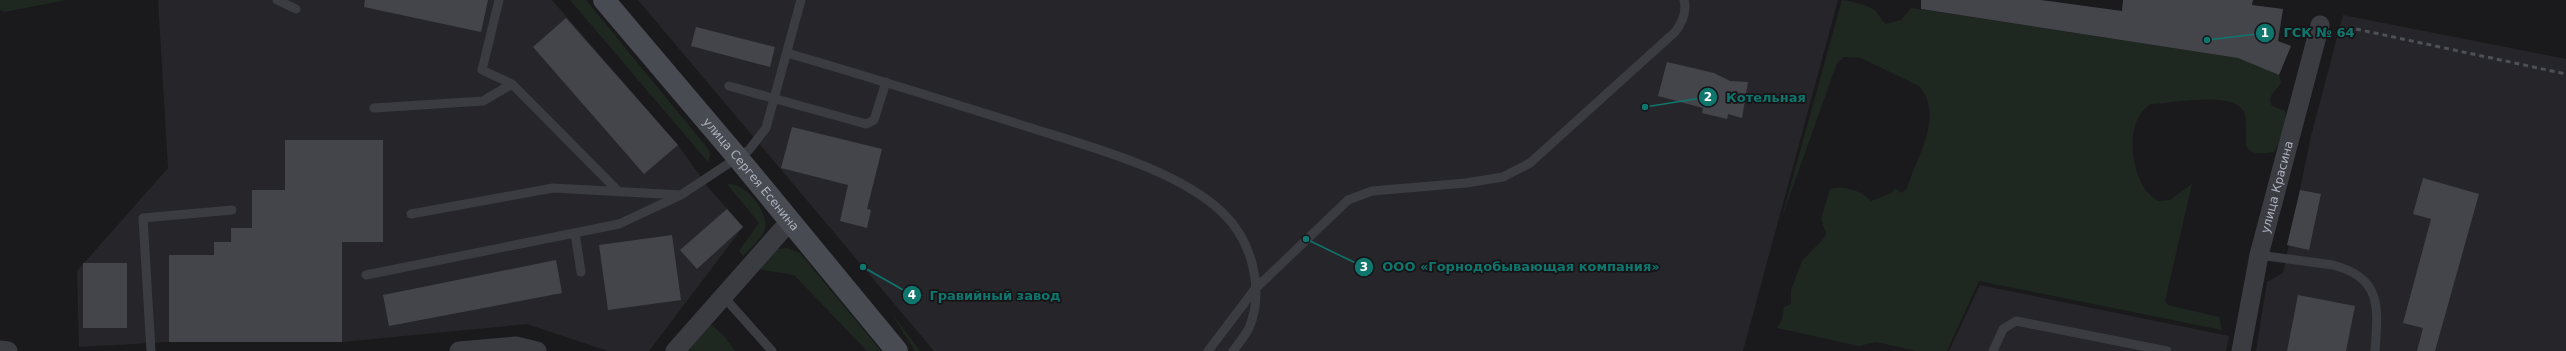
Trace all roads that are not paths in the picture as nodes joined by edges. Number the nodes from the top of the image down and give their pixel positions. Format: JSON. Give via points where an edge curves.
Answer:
{"nodes":[{"id":1,"x":277,"y":0,"type":"edge"},
{"id":2,"x":499,"y":0,"type":"edge"},
{"id":3,"x":604,"y":0,"type":"edge"},
{"id":4,"x":801,"y":0,"type":"edge"},
{"id":5,"x":1684,"y":0,"type":"edge"},
{"id":6,"x":296,"y":9,"type":"dead end"},
{"id":7,"x":2320,"y":25,"type":"dead end"},
{"id":8,"x":787,"y":53,"type":"junction"},
{"id":9,"x":886,"y":82,"type":"junction"},
{"id":10,"x":512,"y":84,"type":"junction"},
{"id":11,"x":730,"y":86,"type":"dead end"},
{"id":12,"x":775,"y":99,"type":"junction"},
{"id":13,"x":374,"y":108,"type":"dead end"},
{"id":14,"x":738,"y":158,"type":"junction"},
{"id":15,"x":619,"y":192,"type":"junction"},
{"id":16,"x":681,"y":195,"type":"junction"},
{"id":17,"x":232,"y":210,"type":"dead end"},
{"id":18,"x":411,"y":214,"type":"dead end"},
{"id":19,"x":790,"y":222,"type":"junction"},
{"id":20,"x":575,"y":233,"type":"junction"},
{"id":21,"x":2259,"y":255,"type":"junction"},
{"id":22,"x":581,"y":272,"type":"dead end"},
{"id":23,"x":366,"y":275,"type":"dead end"},
{"id":24,"x":1255,"y":289,"type":"junction"},
{"id":25,"x":723,"y":296,"type":"junction"},
{"id":26,"x":0,"y":350,"type":"edge"},
{"id":27,"x":8,"y":351,"type":"edge"},
{"id":28,"x":152,"y":351,"type":"edge"},
{"id":29,"x":459,"y":351,"type":"edge"},
{"id":30,"x":537,"y":351,"type":"edge"},
{"id":31,"x":675,"y":351,"type":"edge"},
{"id":32,"x":772,"y":351,"type":"edge"},
{"id":33,"x":896,"y":351,"type":"edge"},
{"id":34,"x":1208,"y":351,"type":"edge"},
{"id":35,"x":1233,"y":351,"type":"edge"},
{"id":36,"x":1993,"y":351,"type":"edge"},
{"id":37,"x":2167,"y":351,"type":"edge"},
{"id":38,"x":2241,"y":351,"type":"edge"},
{"id":39,"x":2375,"y":351,"type":"edge"}],
"edges":[{"from":1,"to":6,"type":"lane"},
{"from":2,"to":10,"type":"lane","via":[[482,70]]},
{"from":3,"to":14,"type":"street","name":"улица Сергея Есенина"},
{"from":4,"to":8,"type":"lane"},
{"from":5,"to":24,"type":"lane","via":[[1681,24],[1675,32],[1530,164],[1502,177],[1484,181],[1360,194],[1343,204]]},
{"from":7,"to":21,"type":"street","name":"улица Красина"},
{"from":8,"to":9,"type":"lane"},
{"from":8,"to":12,"type":"lane"},
{"from":9,"to":12,"type":"lane","via":[[874,120],[866,124]]},
{"from":9,"to":24,"type":"lane","via":[[1110,154],[1161,175],[1197,194],[1223,214],[1247,246],[1254,270]]},
{"from":10,"to":13,"type":"lane","via":[[483,101]]},
{"from":10,"to":15,"type":"lane"},
{"from":11,"to":12,"type":"lane"},
{"from":12,"to":14,"type":"lane","via":[[770,120],[761,137]]},
{"from":14,"to":16,"type":"lane"},
{"from":14,"to":19,"type":"street","name":"улица Сергея Есенина"},
{"from":15,"to":16,"type":"lane"},
{"from":15,"to":18,"type":"lane","via":[[553,188]]},
{"from":16,"to":20,"type":"lane","via":[[619,224]]},
{"from":17,"to":28,"type":"lane","via":[[143,218]]},
{"from":19,"to":25,"type":"street"},
{"from":19,"to":33,"type":"street","name":"улица Сергея Есенина"},
{"from":20,"to":22,"type":"lane"},
{"from":20,"to":23,"type":"lane"},
{"from":21,"to":38,"type":"street","name":"улица Красина"},
{"from":21,"to":39,"type":"lane","via":[[2333,265],[2363,279],[2372,288],[2378,311]]},
{"from":24,"to":34,"type":"lane"},
{"from":24,"to":35,"type":"lane","via":[[1252,320]]},
{"from":25,"to":31,"type":"street"},
{"from":25,"to":32,"type":"lane"},
{"from":26,"to":27,"type":"street"},
{"from":29,"to":30,"type":"street","via":[[516,346]]},
{"from":36,"to":37,"type":"lane","via":[[2003,329],[2016,321]]}]}
